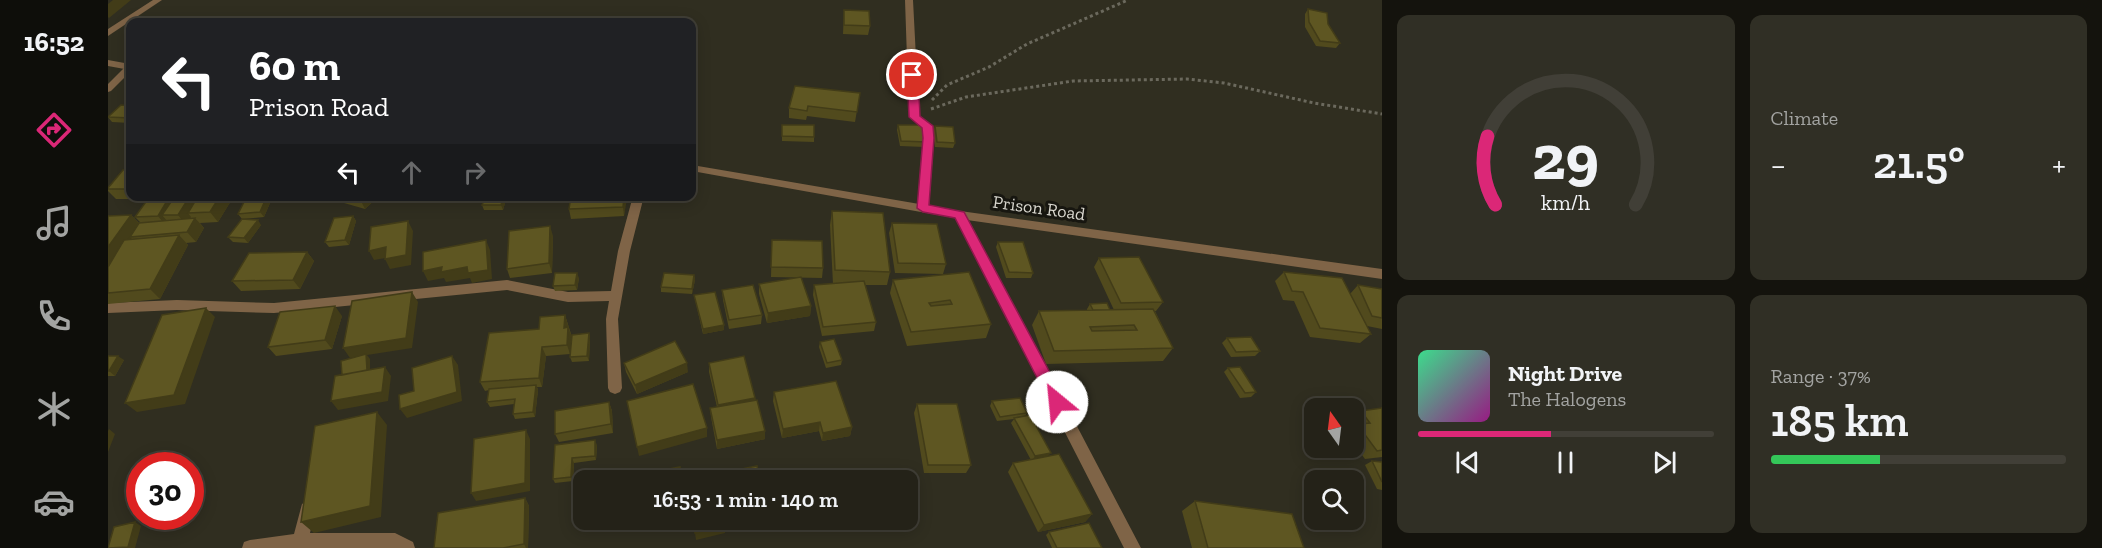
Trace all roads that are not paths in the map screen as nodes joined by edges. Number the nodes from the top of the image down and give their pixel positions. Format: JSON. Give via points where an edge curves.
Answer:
{"nodes":[{"id":1,"x":158,"y":0,"type":"edge"},
{"id":2,"x":909,"y":0,"type":"edge"},
{"id":3,"x":131,"y":18,"type":"edge"},
{"id":4,"x":126,"y":21,"type":"edge"},
{"id":5,"x":108,"y":33,"type":"edge"},
{"id":6,"x":108,"y":63,"type":"edge"},
{"id":7,"x":126,"y":66,"type":"edge"},
{"id":8,"x":126,"y":71,"type":"edge"},
{"id":9,"x":108,"y":89,"type":"edge"},
{"id":10,"x":696,"y":169,"type":"edge"},
{"id":11,"x":638,"y":201,"type":"edge"},
{"id":12,"x":923,"y":208,"type":"junction"},
{"id":13,"x":960,"y":215,"type":"junction"},
{"id":14,"x":1382,"y":274,"type":"edge"},
{"id":15,"x":617,"y":296,"type":"junction"},
{"id":16,"x":108,"y":308,"type":"edge"},
{"id":17,"x":615,"y":388,"type":"dead end"},
{"id":18,"x":310,"y":494,"type":"edge"},
{"id":19,"x":301,"y":541,"type":"junction"},
{"id":20,"x":250,"y":548,"type":"edge"},
{"id":21,"x":407,"y":548,"type":"edge"},
{"id":22,"x":1133,"y":548,"type":"edge"}],
"edges":[{"from":1,"to":3,"type":"street"},
{"from":2,"to":12,"type":"street","via":[[914,117],[927,126],[929,138]]},
{"from":4,"to":5,"type":"street"},
{"from":6,"to":7,"type":"street"},
{"from":8,"to":9,"type":"street"},
{"from":10,"to":12,"type":"street","name":"Prison Road"},
{"from":11,"to":15,"type":"street"},
{"from":12,"to":13,"type":"street","name":"Prison Road"},
{"from":13,"to":14,"type":"street","name":"Prison Road"},
{"from":13,"to":22,"type":"street"},
{"from":15,"to":16,"type":"street","via":[[568,297],[507,285],[274,308]]},
{"from":15,"to":17,"type":"street","via":[[612,319]]},
{"from":18,"to":19,"type":"street"},
{"from":19,"to":20,"type":"street"},
{"from":19,"to":21,"type":"street","via":[[395,542]]}]}
